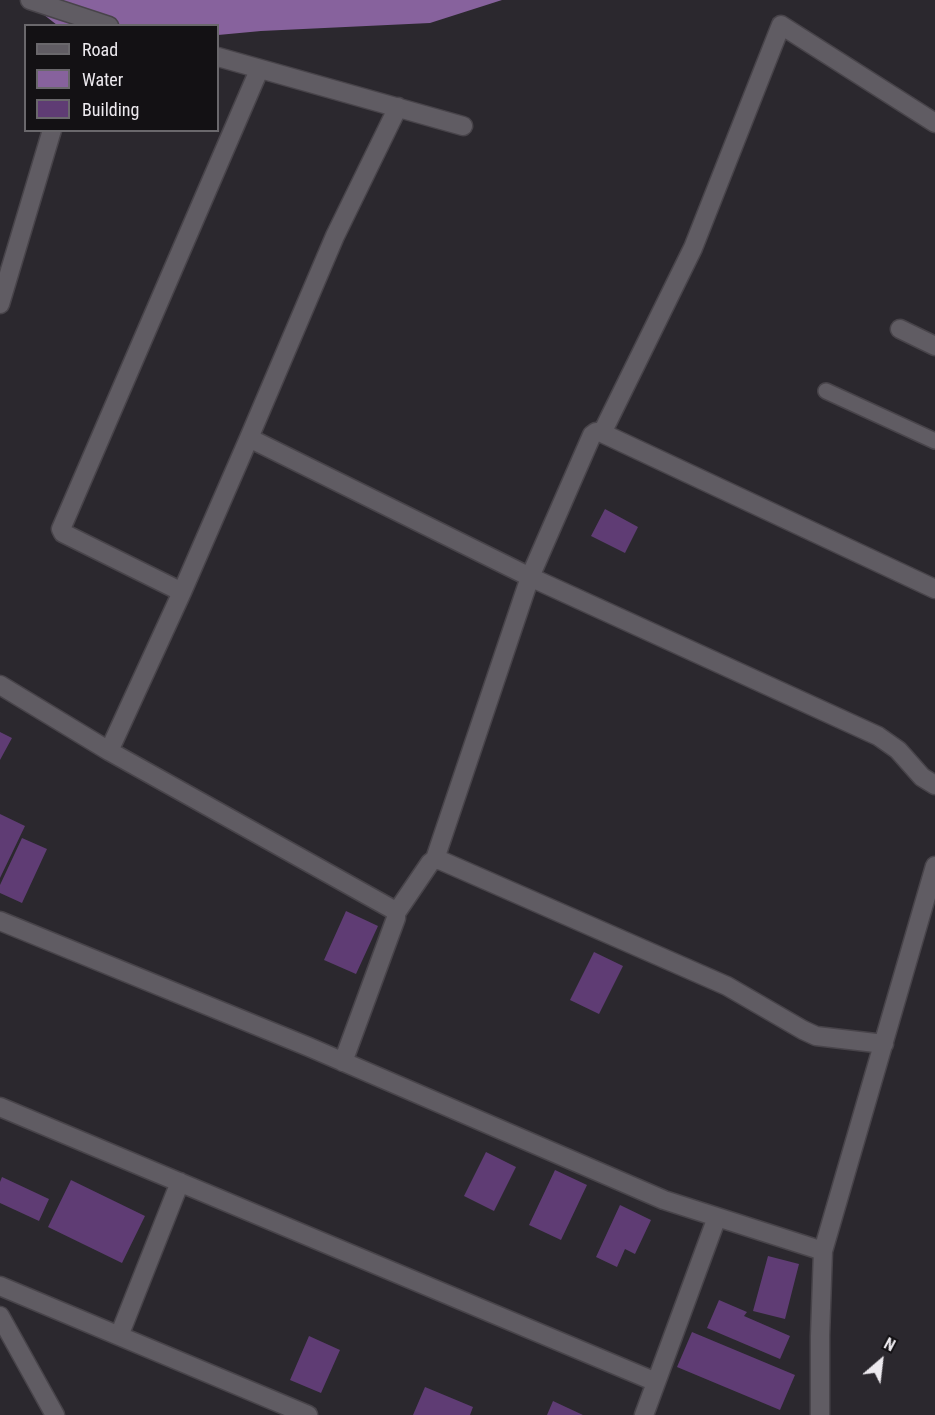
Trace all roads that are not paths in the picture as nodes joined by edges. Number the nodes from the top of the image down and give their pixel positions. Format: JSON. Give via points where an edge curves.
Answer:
{"nodes":[{"id":1,"x":30,"y":0,"type":"edge"},
{"id":2,"x":85,"y":22,"type":"edge"},
{"id":3,"x":219,"y":57,"type":"edge"},
{"id":4,"x":259,"y":70,"type":"junction"},
{"id":5,"x":398,"y":107,"type":"junction"},
{"id":6,"x":933,"y":119,"type":"edge"},
{"id":7,"x":463,"y":126,"type":"dead end"},
{"id":8,"x":51,"y":132,"type":"edge"},
{"id":9,"x":0,"y":304,"type":"edge"},
{"id":10,"x":900,"y":329,"type":"dead end"},
{"id":11,"x":935,"y":346,"type":"edge"},
{"id":12,"x":826,"y":391,"type":"dead end"},
{"id":13,"x":602,"y":433,"type":"junction"},
{"id":14,"x":249,"y":438,"type":"junction"},
{"id":15,"x":935,"y":441,"type":"edge"},
{"id":16,"x":530,"y":577,"type":"junction"},
{"id":17,"x":935,"y":589,"type":"edge"},
{"id":18,"x":182,"y":592,"type":"junction"},
{"id":19,"x":0,"y":685,"type":"edge"},
{"id":20,"x":109,"y":751,"type":"junction"},
{"id":21,"x":935,"y":785,"type":"edge"},
{"id":22,"x":435,"y":860,"type":"junction"},
{"id":23,"x":935,"y":866,"type":"edge"},
{"id":24,"x":396,"y":912,"type":"junction"},
{"id":25,"x":0,"y":921,"type":"edge"},
{"id":26,"x":884,"y":1044,"type":"junction"},
{"id":27,"x":343,"y":1062,"type":"junction"},
{"id":28,"x":0,"y":1107,"type":"edge"},
{"id":29,"x":180,"y":1182,"type":"junction"},
{"id":30,"x":717,"y":1217,"type":"junction"},
{"id":31,"x":823,"y":1251,"type":"junction"},
{"id":32,"x":0,"y":1286,"type":"edge"},
{"id":33,"x":0,"y":1316,"type":"edge"},
{"id":34,"x":119,"y":1336,"type":"junction"},
{"id":35,"x":656,"y":1382,"type":"junction"},
{"id":36,"x":55,"y":1415,"type":"edge"},
{"id":37,"x":308,"y":1415,"type":"edge"},
{"id":38,"x":644,"y":1415,"type":"edge"},
{"id":39,"x":820,"y":1415,"type":"edge"}],
"edges":[{"from":1,"to":2,"type":"street"},
{"from":3,"to":4,"type":"street"},
{"from":4,"to":5,"type":"street"},
{"from":4,"to":18,"type":"street","via":[[61,529]]},
{"from":5,"to":7,"type":"street"},
{"from":5,"to":14,"type":"street","via":[[335,236]]},
{"from":6,"to":13,"type":"street","via":[[781,25],[693,248]]},
{"from":8,"to":9,"type":"street"},
{"from":10,"to":11,"type":"street"},
{"from":12,"to":15,"type":"lane"},
{"from":13,"to":16,"type":"street","via":[[592,435]]},
{"from":13,"to":17,"type":"street"},
{"from":14,"to":16,"type":"street"},
{"from":14,"to":18,"type":"street"},
{"from":16,"to":21,"type":"street","via":[[878,736]]},
{"from":16,"to":22,"type":"street"},
{"from":18,"to":20,"type":"street"},
{"from":19,"to":20,"type":"street"},
{"from":20,"to":24,"type":"street"},
{"from":22,"to":24,"type":"street"},
{"from":22,"to":26,"type":"street","via":[[727,986],[816,1036]]},
{"from":23,"to":26,"type":"street"},
{"from":24,"to":27,"type":"street"},
{"from":25,"to":27,"type":"street"},
{"from":26,"to":31,"type":"street"},
{"from":27,"to":30,"type":"street","via":[[664,1200]]},
{"from":28,"to":29,"type":"street"},
{"from":29,"to":34,"type":"street"},
{"from":29,"to":35,"type":"street"},
{"from":30,"to":31,"type":"street"},
{"from":30,"to":35,"type":"street"},
{"from":31,"to":39,"type":"street"},
{"from":32,"to":34,"type":"street"},
{"from":33,"to":36,"type":"street"},
{"from":34,"to":37,"type":"street"},
{"from":35,"to":38,"type":"street"}]}
